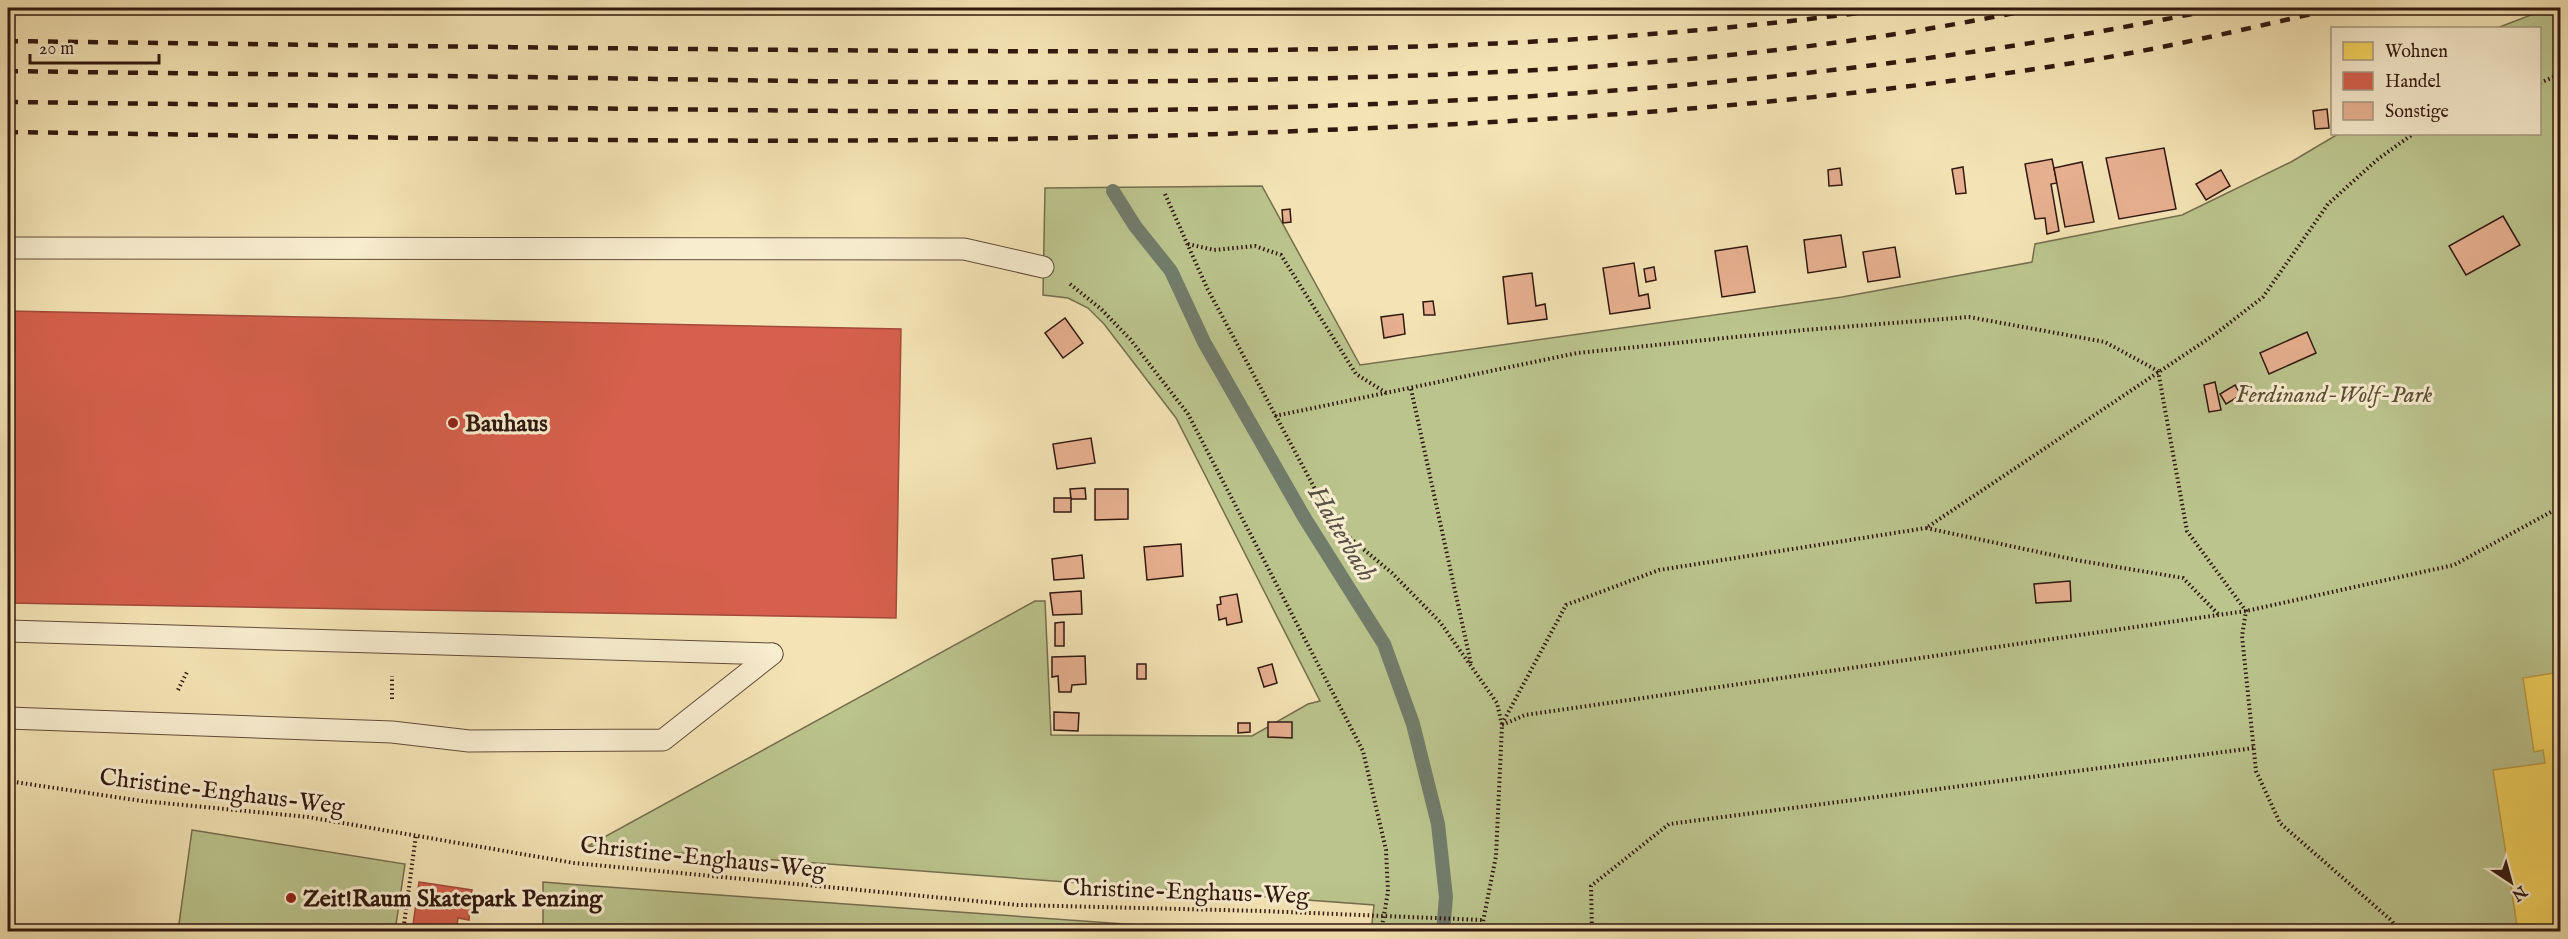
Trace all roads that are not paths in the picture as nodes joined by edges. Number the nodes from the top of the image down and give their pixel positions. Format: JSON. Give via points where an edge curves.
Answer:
{"nodes":[{"id":1,"x":8,"y":249,"type":"edge"},
{"id":2,"x":1042,"y":267,"type":"road end"},
{"id":3,"x":8,"y":631,"type":"edge"},
{"id":4,"x":8,"y":718,"type":"edge"}],
"edges":[{"from":1,"to":2,"type":"lane","via":[[963,249]]},
{"from":3,"to":4,"type":"lane","via":[[772,654],[663,740],[469,741],[392,732]]}]}
